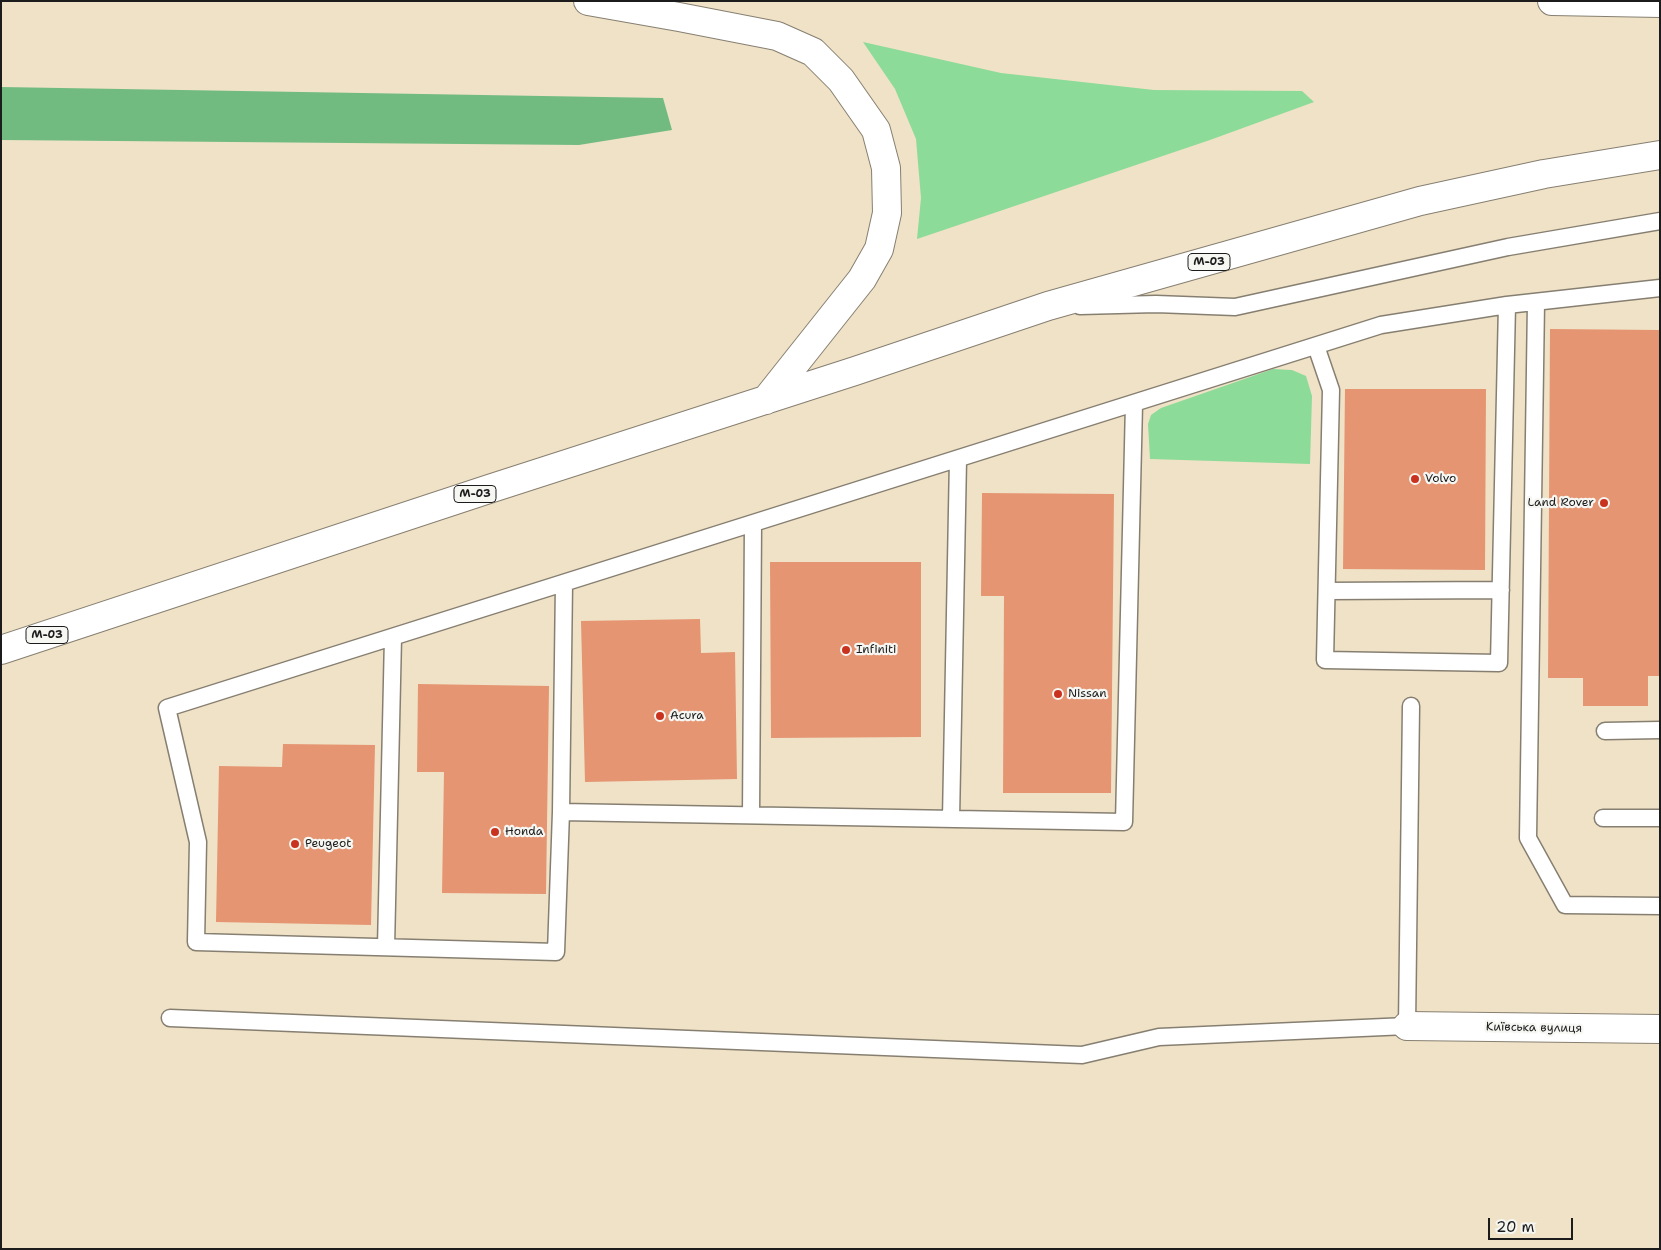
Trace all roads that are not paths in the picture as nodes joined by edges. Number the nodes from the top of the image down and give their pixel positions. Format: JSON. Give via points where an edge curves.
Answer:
{"nodes":[{"id":1,"x":588,"y":1,"type":"edge"},
{"id":2,"x":1552,"y":1,"type":"edge"},
{"id":3,"x":1660,"y":3,"type":"edge"},
{"id":4,"x":1660,"y":155,"type":"edge"},
{"id":5,"x":1660,"y":221,"type":"edge"},
{"id":6,"x":1660,"y":288,"type":"edge"},
{"id":7,"x":1536,"y":302,"type":"junction"},
{"id":8,"x":1507,"y":305,"type":"junction"},
{"id":9,"x":1048,"y":306,"type":"junction"},
{"id":10,"x":1316,"y":346,"type":"junction"},
{"id":11,"x":766,"y":400,"type":"junction"},
{"id":12,"x":1134,"y":404,"type":"junction"},
{"id":13,"x":958,"y":459,"type":"junction"},
{"id":14,"x":753,"y":524,"type":"junction"},
{"id":15,"x":564,"y":583,"type":"junction"},
{"id":16,"x":1501,"y":590,"type":"junction"},
{"id":17,"x":1327,"y":591,"type":"junction"},
{"id":18,"x":94,"y":620,"type":"junction"},
{"id":19,"x":1,"y":637,"type":"edge"},
{"id":20,"x":394,"y":637,"type":"junction"},
{"id":21,"x":1,"y":650,"type":"edge"},
{"id":22,"x":1411,"y":706,"type":"dead end"},
{"id":23,"x":1604,"y":730,"type":"dead end"},
{"id":24,"x":1660,"y":730,"type":"edge"},
{"id":25,"x":561,"y":812,"type":"junction"},
{"id":26,"x":751,"y":815,"type":"junction"},
{"id":27,"x":1603,"y":818,"type":"dead end"},
{"id":28,"x":1660,"y":818,"type":"edge"},
{"id":29,"x":951,"y":819,"type":"junction"},
{"id":30,"x":1660,"y":906,"type":"edge"},
{"id":31,"x":386,"y":947,"type":"junction"},
{"id":32,"x":170,"y":1018,"type":"dead end"},
{"id":33,"x":1407,"y":1026,"type":"junction"},
{"id":34,"x":1660,"y":1030,"type":"edge"}],
"edges":[{"from":1,"to":11,"type":"main road","via":[[777,36],[814,52],[841,80],[876,130],[886,168],[887,213],[879,249],[862,279]]},
{"from":2,"to":3,"type":"main road"},
{"from":4,"to":9,"type":"main road","number":"М-03","via":[[1544,174],[1420,201]]},
{"from":5,"to":9,"type":"lane","via":[[1508,247],[1235,307],[1156,304]]},
{"from":6,"to":7,"type":"lane"},
{"from":7,"to":8,"type":"lane"},
{"from":7,"to":30,"type":"lane","via":[[1528,838],[1565,905]]},
{"from":8,"to":10,"type":"lane","via":[[1381,325]]},
{"from":8,"to":16,"type":"lane"},
{"from":9,"to":11,"type":"main road","number":"М-03"},
{"from":10,"to":12,"type":"lane"},
{"from":10,"to":17,"type":"lane","via":[[1331,390]]},
{"from":11,"to":18,"type":"main road","number":"М-03"},
{"from":12,"to":13,"type":"lane"},
{"from":12,"to":29,"type":"lane","via":[[1124,822]]},
{"from":13,"to":14,"type":"lane"},
{"from":13,"to":29,"type":"lane"},
{"from":14,"to":15,"type":"lane"},
{"from":14,"to":26,"type":"lane"},
{"from":15,"to":20,"type":"lane"},
{"from":15,"to":25,"type":"lane"},
{"from":16,"to":17,"type":"lane"},
{"from":16,"to":17,"type":"lane","via":[[1499,663],[1325,660]]},
{"from":18,"to":19,"type":"main road"},
{"from":18,"to":21,"type":"main road","number":"М-03"},
{"from":20,"to":31,"type":"lane"},
{"from":20,"to":31,"type":"lane","via":[[167,708],[198,842],[196,942]]},
{"from":22,"to":33,"type":"lane"},
{"from":23,"to":24,"type":"lane"},
{"from":25,"to":26,"type":"lane"},
{"from":25,"to":31,"type":"lane","via":[[556,952]]},
{"from":26,"to":29,"type":"lane"},
{"from":27,"to":28,"type":"lane"},
{"from":32,"to":33,"type":"lane","via":[[1082,1055],[1159,1037]]},
{"from":33,"to":34,"type":"main road","name":"Київська вулиця"}]}
